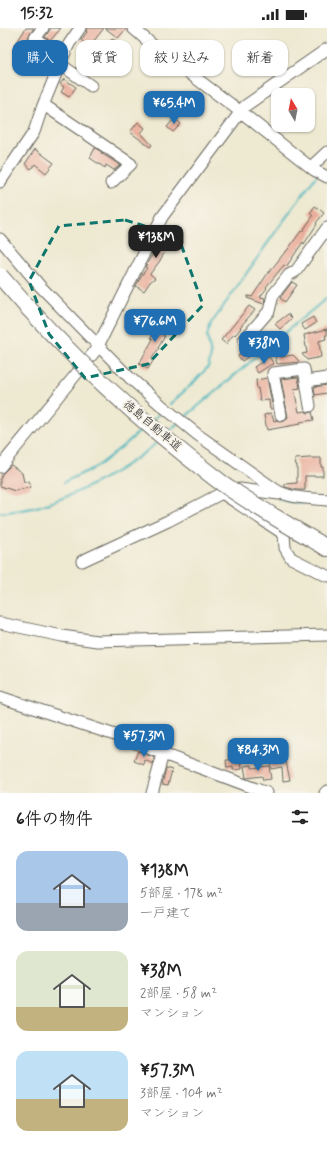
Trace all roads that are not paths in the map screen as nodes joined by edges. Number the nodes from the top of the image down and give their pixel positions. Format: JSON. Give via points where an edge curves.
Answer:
{"nodes":[{"id":1,"x":43,"y":28,"type":"edge"},
{"id":2,"x":80,"y":28,"type":"edge"},
{"id":3,"x":133,"y":28,"type":"edge"},
{"id":4,"x":37,"y":40,"type":"edge"},
{"id":5,"x":68,"y":46,"type":"edge"},
{"id":6,"x":327,"y":48,"type":"edge"},
{"id":7,"x":68,"y":68,"type":"edge"},
{"id":8,"x":55,"y":76,"type":"edge"},
{"id":9,"x":91,"y":86,"type":"dead end"},
{"id":10,"x":44,"y":105,"type":"junction"},
{"id":11,"x":241,"y":112,"type":"junction"},
{"id":12,"x":327,"y":152,"type":"edge"},
{"id":13,"x":321,"y":174,"type":"edge"},
{"id":14,"x":0,"y":182,"type":"edge"},
{"id":15,"x":111,"y":183,"type":"dead end"},
{"id":16,"x":327,"y":228,"type":"edge"},
{"id":17,"x":0,"y":239,"type":"edge"},
{"id":18,"x":0,"y":276,"type":"edge"},
{"id":19,"x":244,"y":340,"type":"dead end"},
{"id":20,"x":99,"y":346,"type":"junction"},
{"id":21,"x":327,"y":378,"type":"edge"},
{"id":22,"x":306,"y":381,"type":"junction"},
{"id":23,"x":310,"y":406,"type":"dead end"},
{"id":24,"x":281,"y":415,"type":"dead end"},
{"id":25,"x":0,"y":467,"type":"edge"},
{"id":26,"x":222,"y":493,"type":"junction"},
{"id":27,"x":284,"y":494,"type":"junction"},
{"id":28,"x":325,"y":500,"type":"edge"},
{"id":29,"x":322,"y":545,"type":"edge"},
{"id":30,"x":82,"y":561,"type":"dead end"},
{"id":31,"x":327,"y":576,"type":"edge"},
{"id":32,"x":0,"y":623,"type":"edge"},
{"id":33,"x":327,"y":635,"type":"edge"},
{"id":34,"x":0,"y":697,"type":"edge"},
{"id":35,"x":163,"y":754,"type":"junction"},
{"id":36,"x":152,"y":793,"type":"edge"},
{"id":37,"x":267,"y":793,"type":"edge"}],
"edges":[{"from":1,"to":4,"type":"street","via":[[35,38]]},
{"from":2,"to":5,"type":"street"},
{"from":3,"to":11,"type":"street"},
{"from":6,"to":11,"type":"street","via":[[245,106]]},
{"from":7,"to":9,"type":"street"},
{"from":8,"to":10,"type":"street"},
{"from":10,"to":14,"type":"street","via":[[34,132]]},
{"from":10,"to":15,"type":"street","via":[[131,164]]},
{"from":11,"to":13,"type":"street"},
{"from":11,"to":20,"type":"street","via":[[162,217]]},
{"from":12,"to":13,"type":"street"},
{"from":16,"to":19,"type":"street","via":[[296,271],[289,275],[273,295],[269,311]]},
{"from":17,"to":20,"type":"street","via":[[40,286]]},
{"from":18,"to":29,"type":"highway","name":"徳島自動車道","bridge":true,"via":[[94,375],[180,450],[220,481]]},
{"from":20,"to":25,"type":"street"},
{"from":20,"to":27,"type":"street","via":[[129,377],[198,435]]},
{"from":21,"to":22,"type":"street"},
{"from":22,"to":23,"type":"street"},
{"from":22,"to":24,"type":"street","via":[[304,369],[273,374]]},
{"from":26,"to":27,"type":"street","via":[[240,489]]},
{"from":26,"to":30,"type":"street","via":[[168,522]]},
{"from":26,"to":31,"type":"street","via":[[284,534],[291,558]]},
{"from":27,"to":28,"type":"street"},
{"from":32,"to":33,"type":"street","via":[[97,641]]},
{"from":34,"to":35,"type":"street","via":[[118,736]]},
{"from":35,"to":36,"type":"street"},
{"from":35,"to":37,"type":"street"}]}
